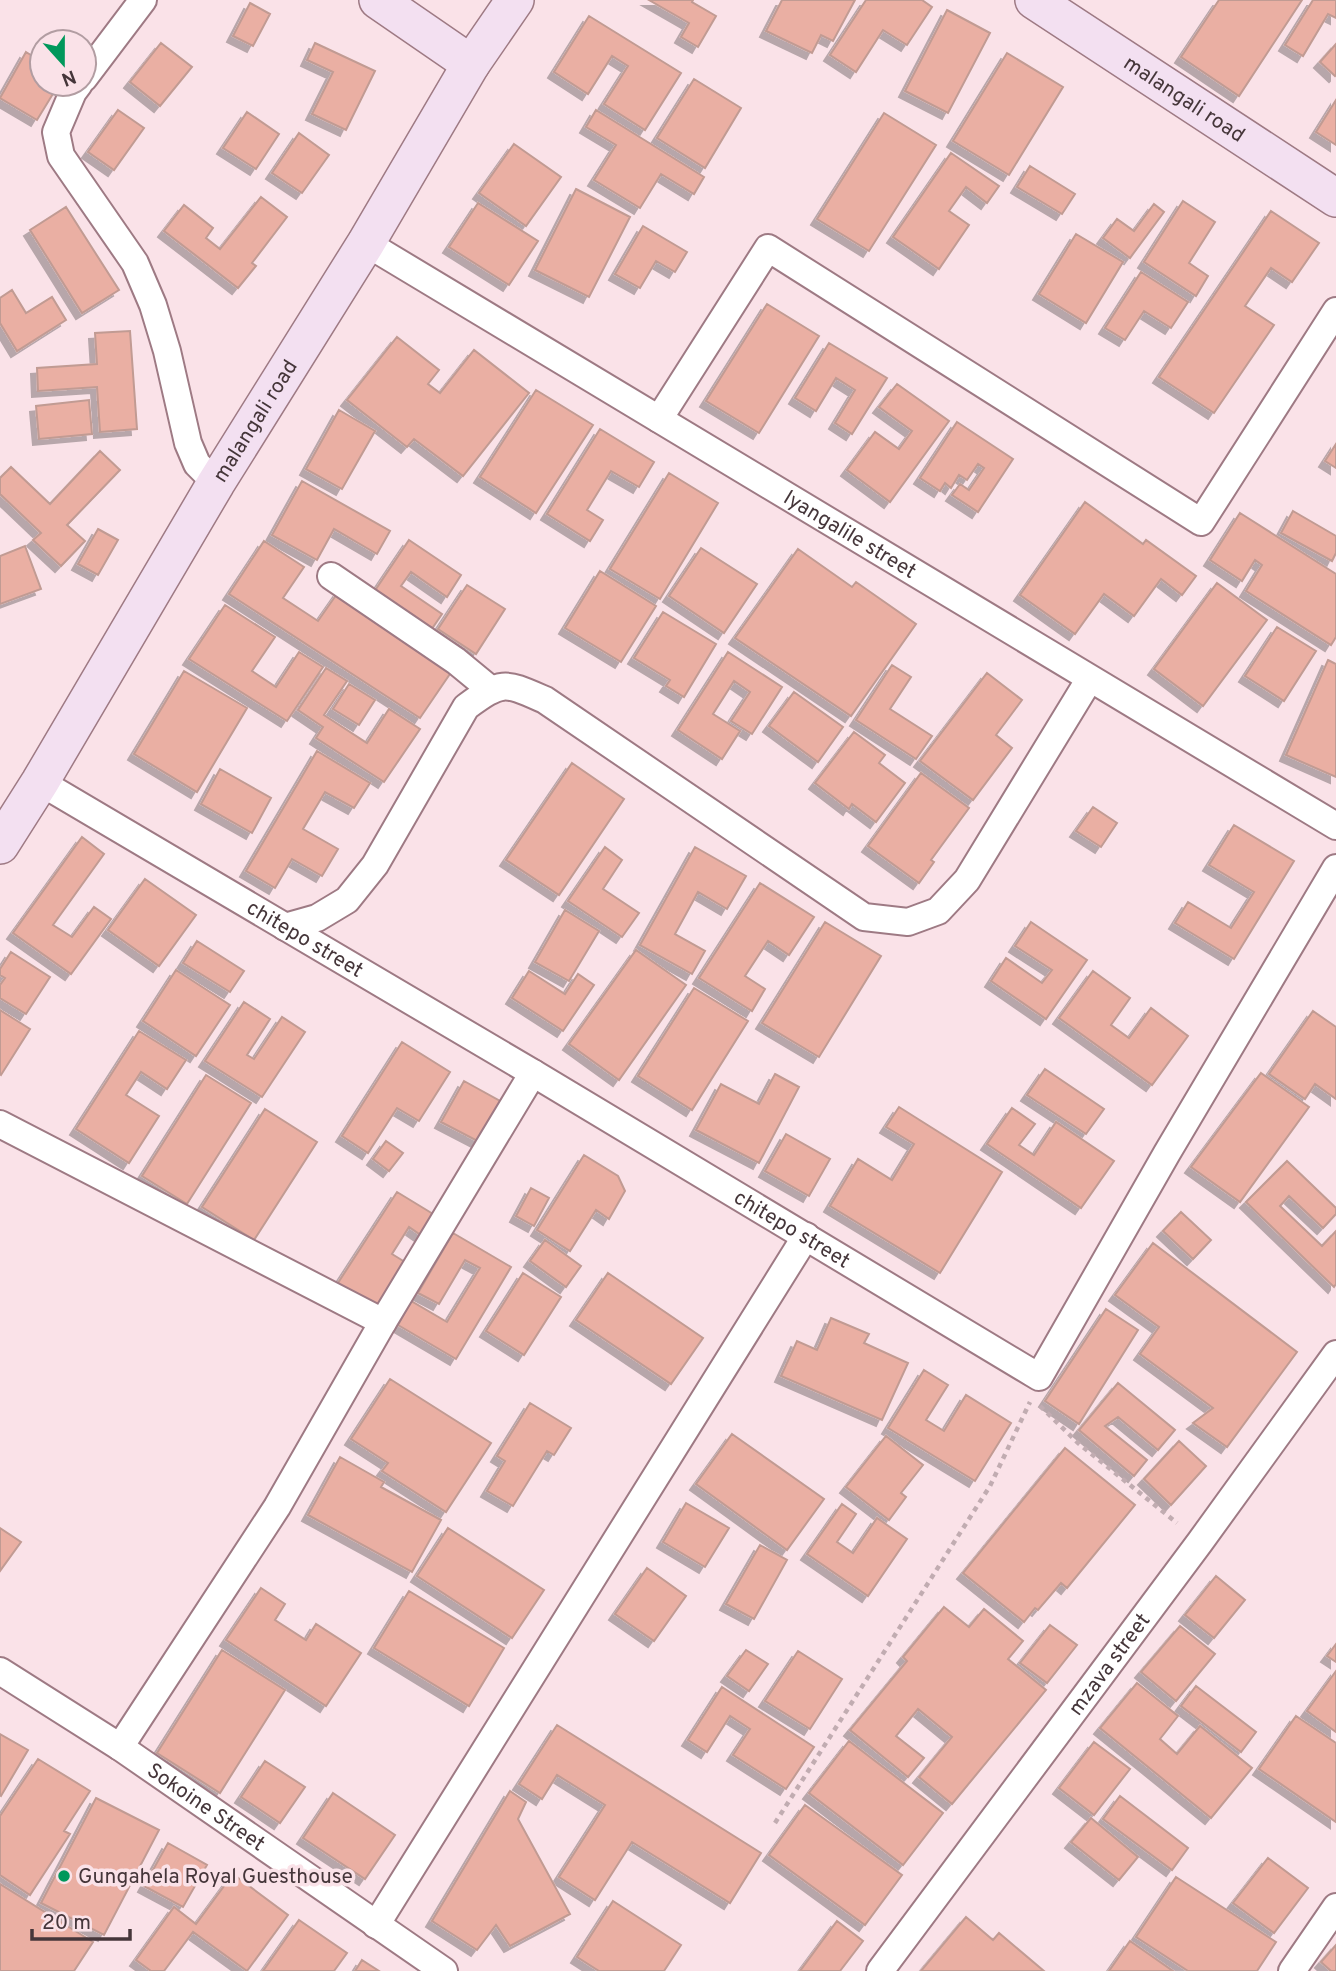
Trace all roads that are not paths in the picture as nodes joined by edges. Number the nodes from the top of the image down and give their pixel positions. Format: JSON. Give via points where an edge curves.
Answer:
{"nodes":[{"id":1,"x":143,"y":0,"type":"edge"},
{"id":2,"x":378,"y":0,"type":"edge"},
{"id":3,"x":514,"y":0,"type":"edge"},
{"id":4,"x":1034,"y":0,"type":"edge"},
{"id":5,"x":98,"y":59,"type":"edge"},
{"id":6,"x":471,"y":64,"type":"junction"},
{"id":7,"x":70,"y":98,"type":"edge"},
{"id":8,"x":1336,"y":198,"type":"edge"},
{"id":9,"x":366,"y":243,"type":"junction"},
{"id":10,"x":1336,"y":311,"type":"edge"},
{"id":11,"x":659,"y":419,"type":"junction"},
{"id":12,"x":216,"y":484,"type":"junction"},
{"id":13,"x":331,"y":576,"type":"dead end"},
{"id":14,"x":1089,"y":680,"type":"junction"},
{"id":15,"x":490,"y":689,"type":"junction"},
{"id":16,"x":40,"y":782,"type":"junction"},
{"id":17,"x":1336,"y":826,"type":"edge"},
{"id":18,"x":0,"y":845,"type":"edge"},
{"id":19,"x":1336,"y":868,"type":"edge"},
{"id":20,"x":285,"y":927,"type":"junction"},
{"id":21,"x":533,"y":1073,"type":"junction"},
{"id":22,"x":0,"y":1124,"type":"edge"},
{"id":23,"x":806,"y":1236,"type":"junction"},
{"id":24,"x":383,"y":1322,"type":"junction"},
{"id":25,"x":1336,"y":1354,"type":"edge"},
{"id":26,"x":0,"y":1671,"type":"edge"},
{"id":27,"x":120,"y":1747,"type":"junction"},
{"id":28,"x":1336,"y":1907,"type":"edge"},
{"id":29,"x":376,"y":1925,"type":"junction"},
{"id":30,"x":444,"y":1971,"type":"edge"},
{"id":31,"x":880,"y":1971,"type":"edge"},
{"id":32,"x":1292,"y":1971,"type":"edge"}],
"edges":[{"from":1,"to":5,"type":"street"},
{"from":2,"to":6,"type":"street"},
{"from":3,"to":6,"type":"street","name":"malangali road"},
{"from":4,"to":8,"type":"street","name":"malangali road"},
{"from":6,"to":9,"type":"street","name":"malangali road"},
{"from":7,"to":12,"type":"street","via":[[56,132],[61,156],[135,263],[167,351],[188,443],[197,464]]},
{"from":9,"to":11,"type":"street","name":"lyangalile street"},
{"from":9,"to":12,"type":"street","name":"malangali road"},
{"from":10,"to":11,"type":"street","via":[[1201,522],[768,248]]},
{"from":11,"to":14,"type":"street","name":"lyangalile street"},
{"from":12,"to":16,"type":"street","name":"malangali road"},
{"from":13,"to":15,"type":"street","via":[[456,660]]},
{"from":14,"to":15,"type":"street","via":[[967,880],[938,911],[908,922],[864,918],[545,700],[511,686]]},
{"from":14,"to":17,"type":"street","name":"lyangalile street"},
{"from":15,"to":20,"type":"street","via":[[466,707],[375,865],[347,900],[317,918]]},
{"from":16,"to":18,"type":"street","name":"malangali road"},
{"from":16,"to":20,"type":"street","name":"chitepo street"},
{"from":19,"to":23,"type":"street","name":"chitepo street","via":[[1035,1387]]},
{"from":20,"to":21,"type":"street","name":"chitepo street"},
{"from":21,"to":23,"type":"street","name":"chitepo street"},
{"from":21,"to":24,"type":"street"},
{"from":22,"to":24,"type":"street"},
{"from":23,"to":29,"type":"street"},
{"from":24,"to":27,"type":"street","via":[[277,1507]]},
{"from":25,"to":31,"type":"street","name":"mzava street"},
{"from":26,"to":27,"type":"street","name":"Sokoine Street"},
{"from":27,"to":29,"type":"street","name":"Sokoine Street"},
{"from":28,"to":32,"type":"street"},
{"from":29,"to":30,"type":"street","name":"Sokoine Street"}]}
